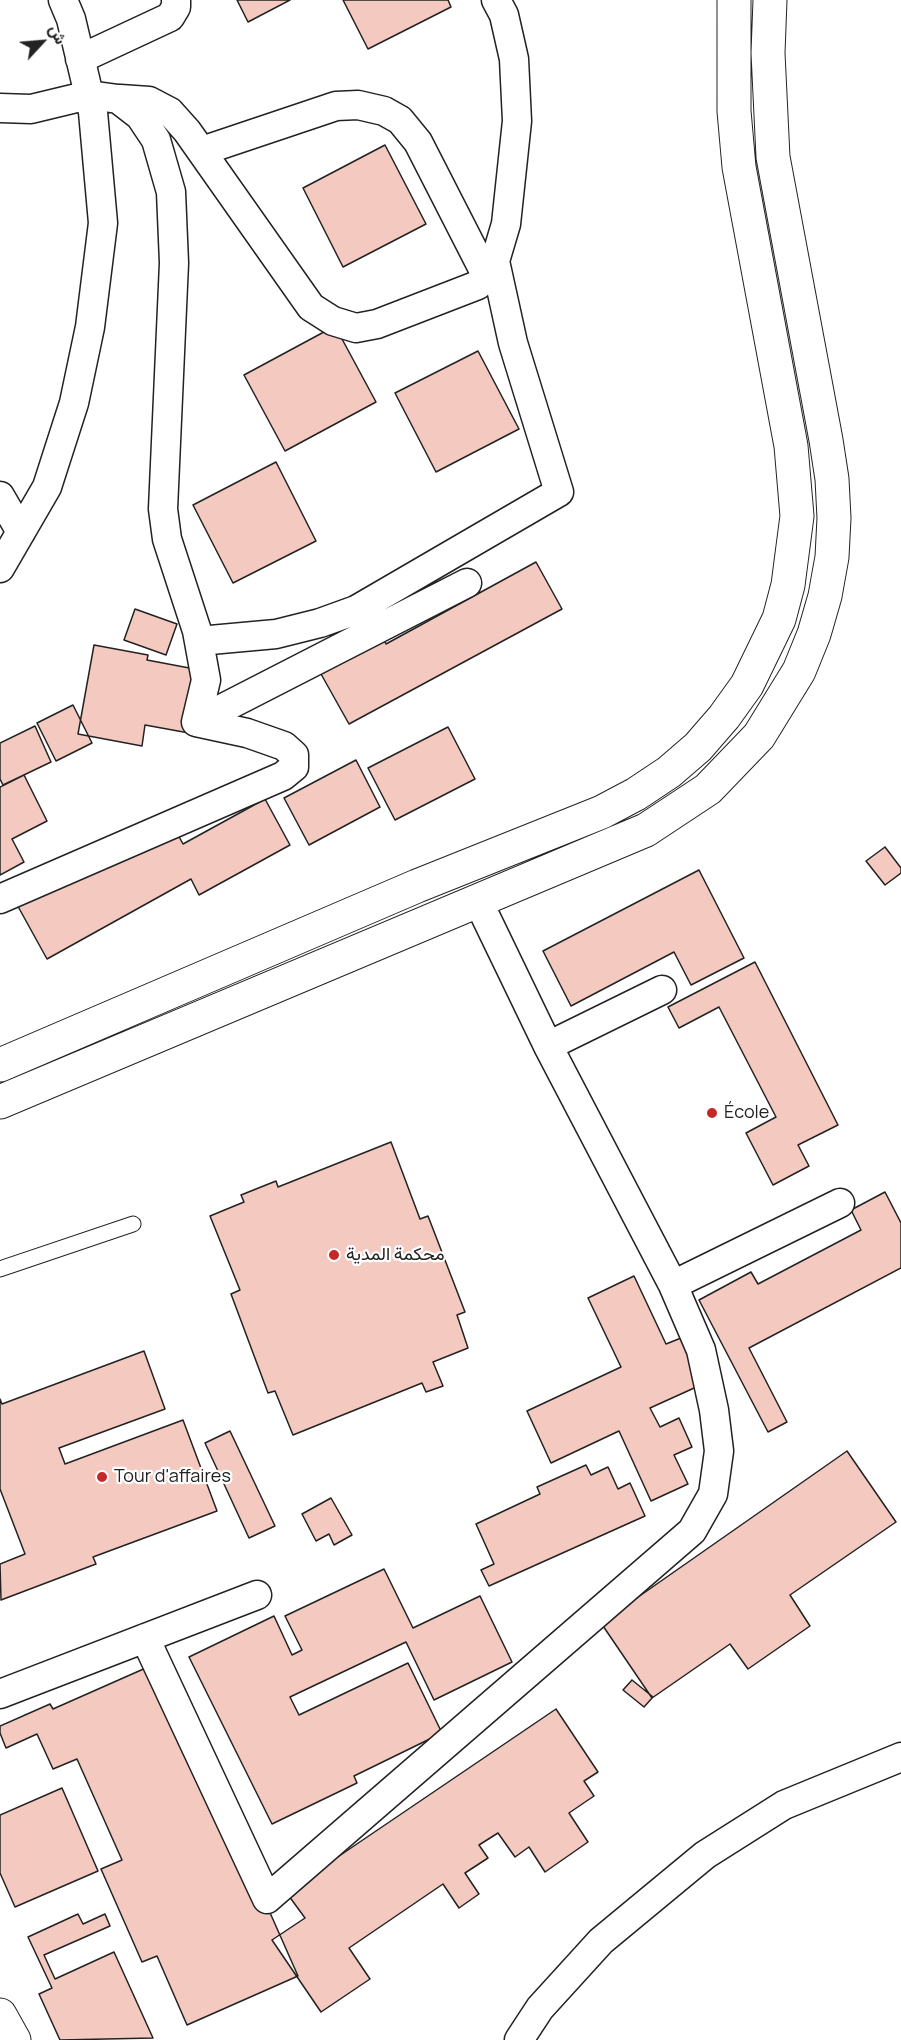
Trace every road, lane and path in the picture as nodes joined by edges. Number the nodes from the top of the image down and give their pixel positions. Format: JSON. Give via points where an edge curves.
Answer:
{"nodes":[{"id":1,"x":63,"y":0,"type":"edge"},
{"id":2,"x":176,"y":0,"type":"edge"},
{"id":3,"x":496,"y":0,"type":"edge"},
{"id":4,"x":734,"y":0,"type":"edge"},
{"id":5,"x":770,"y":0,"type":"edge"},
{"id":6,"x":81,"y":59,"type":"junction"},
{"id":7,"x":100,"y":96,"type":"junction"},
{"id":8,"x":0,"y":108,"type":"edge"},
{"id":9,"x":202,"y":151,"type":"junction"},
{"id":10,"x":490,"y":268,"type":"junction"},
{"id":11,"x":0,"y":496,"type":"edge"},
{"id":12,"x":21,"y":532,"type":"junction"},
{"id":13,"x":0,"y":568,"type":"edge"},
{"id":14,"x":467,"y":583,"type":"dead end"},
{"id":15,"x":199,"y":641,"type":"junction"},
{"id":16,"x":196,"y":722,"type":"junction"},
{"id":17,"x":417,"y":886,"type":"junction"},
{"id":18,"x":0,"y":899,"type":"edge"},
{"id":19,"x":479,"y":903,"type":"junction"},
{"id":20,"x":433,"y":921,"type":"junction"},
{"id":21,"x":662,"y":990,"type":"dead end"},
{"id":22,"x":548,"y":1046,"type":"junction"},
{"id":23,"x":0,"y":1065,"type":"edge"},
{"id":24,"x":0,"y":1102,"type":"edge"},
{"id":25,"x":840,"y":1203,"type":"dead end"},
{"id":26,"x":133,"y":1224,"type":"dead end"},
{"id":27,"x":0,"y":1269,"type":"edge"},
{"id":28,"x":673,"y":1285,"type":"junction"},
{"id":29,"x":257,"y":1595,"type":"dead end"},
{"id":30,"x":145,"y":1638,"type":"junction"},
{"id":31,"x":0,"y":1694,"type":"edge"},
{"id":32,"x":901,"y":1757,"type":"edge"},
{"id":33,"x":519,"y":2040,"type":"edge"}],
"edges":[{"from":1,"to":6,"type":"street"},
{"from":2,"to":6,"type":"street","via":[[170,17]]},
{"from":3,"to":10,"type":"street","via":[[504,15],[514,59],[517,122],[506,224]]},
{"from":4,"to":17,"type":"main road","via":[[733,100],[740,167],[795,481],[794,551],[779,618],[761,660],[730,710],[698,747],[669,772],[602,812]]},
{"from":5,"to":19,"type":"main road","via":[[768,53],[773,157],[832,479],[832,557],[814,634],[795,679],[759,736],[708,789],[646,831]]},
{"from":6,"to":7,"type":"street"},
{"from":7,"to":8,"type":"street","via":[[31,108]]},
{"from":7,"to":9,"type":"street","via":[[149,100],[170,112]]},
{"from":7,"to":12,"type":"street","via":[[93,112],[103,223],[90,327],[74,403],[47,487]]},
{"from":7,"to":15,"type":"street","via":[[118,99],[140,116],[156,140],[171,192],[174,263],[163,509],[167,539]]},
{"from":9,"to":10,"type":"street","via":[[336,106],[358,105],[384,111],[400,120],[418,142]]},
{"from":9,"to":10,"type":"street","via":[[311,307],[333,321],[356,328],[377,324],[478,285]]},
{"from":10,"to":15,"type":"street","via":[[559,492],[356,609],[276,634]]},
{"from":11,"to":12,"type":"street"},
{"from":12,"to":13,"type":"street"},
{"from":14,"to":16,"type":"street"},
{"from":15,"to":16,"type":"street","via":[[206,680]]},
{"from":16,"to":18,"type":"street","via":[[284,746],[294,755],[294,767],[284,776]]},
{"from":17,"to":20,"type":"main road"},
{"from":17,"to":23,"type":"main road"},
{"from":19,"to":20,"type":"main road"},
{"from":19,"to":22,"type":"street"},
{"from":20,"to":24,"type":"main road"},
{"from":21,"to":22,"type":"street"},
{"from":22,"to":28,"type":"street"},
{"from":25,"to":28,"type":"street"},
{"from":26,"to":27,"type":"lane"},
{"from":28,"to":30,"type":"street","via":[[701,1350],[719,1451],[713,1494],[692,1531],[267,1899]]},
{"from":29,"to":30,"type":"street"},
{"from":30,"to":31,"type":"street"},
{"from":32,"to":33,"type":"street","via":[[784,1805],[705,1855],[601,1941],[540,2008]]}]}
